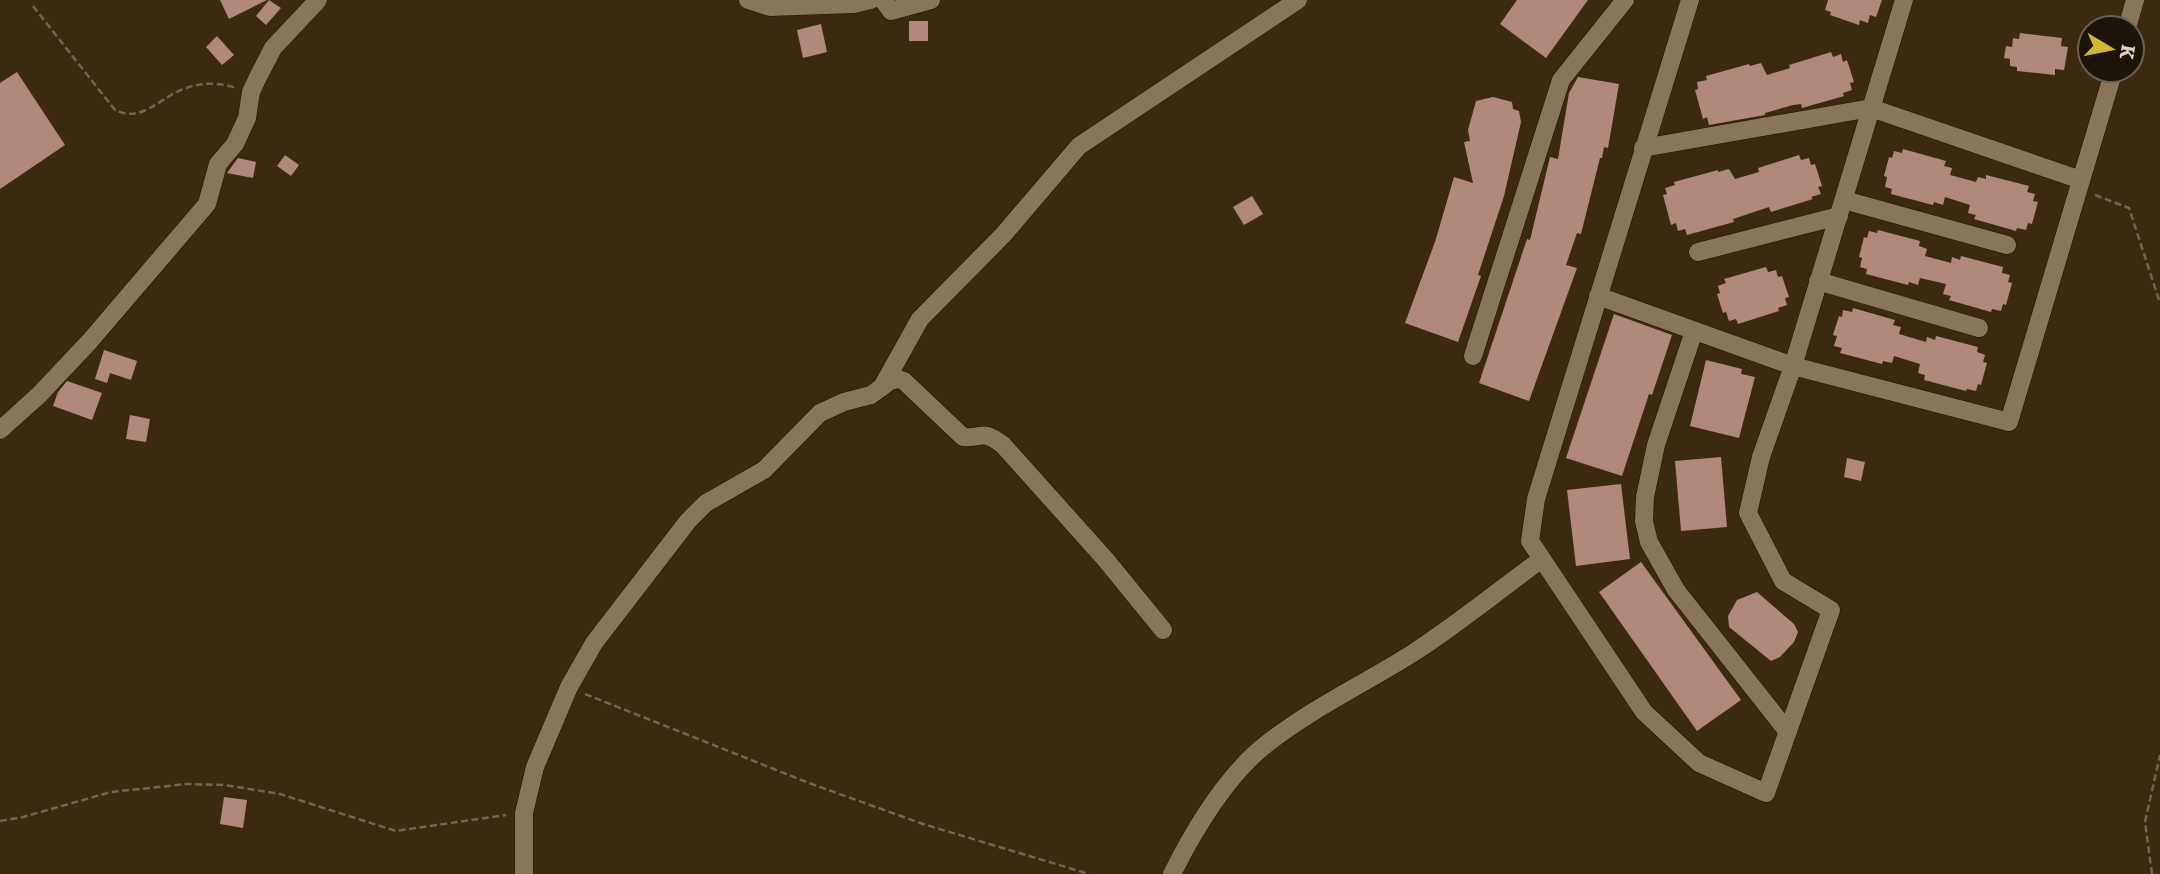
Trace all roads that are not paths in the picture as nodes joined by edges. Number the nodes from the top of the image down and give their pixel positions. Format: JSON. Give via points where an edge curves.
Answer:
{"nodes":[{"id":1,"x":318,"y":0,"type":"edge"},
{"id":2,"x":748,"y":0,"type":"edge"},
{"id":3,"x":871,"y":0,"type":"edge"},
{"id":4,"x":883,"y":0,"type":"edge"},
{"id":5,"x":931,"y":0,"type":"edge"},
{"id":6,"x":1298,"y":0,"type":"edge"},
{"id":7,"x":1625,"y":0,"type":"edge"},
{"id":8,"x":1690,"y":0,"type":"edge"},
{"id":9,"x":1905,"y":0,"type":"edge"},
{"id":10,"x":2110,"y":84,"type":"edge"},
{"id":11,"x":1871,"y":108,"type":"junction"},
{"id":12,"x":1643,"y":148,"type":"junction"},
{"id":13,"x":2080,"y":184,"type":"junction"},
{"id":14,"x":1841,"y":208,"type":"junction"},
{"id":15,"x":2007,"y":245,"type":"dead end"},
{"id":16,"x":1698,"y":252,"type":"dead end"},
{"id":17,"x":1818,"y":282,"type":"junction"},
{"id":18,"x":1598,"y":296,"type":"junction"},
{"id":19,"x":1979,"y":328,"type":"dead end"},
{"id":20,"x":1694,"y":331,"type":"junction"},
{"id":21,"x":1473,"y":356,"type":"dead end"},
{"id":22,"x":1793,"y":366,"type":"junction"},
{"id":23,"x":882,"y":387,"type":"junction"},
{"id":24,"x":0,"y":430,"type":"edge"},
{"id":25,"x":1542,"y":559,"type":"junction"},
{"id":26,"x":1163,"y":630,"type":"dead end"},
{"id":27,"x":1788,"y":732,"type":"junction"},
{"id":28,"x":524,"y":874,"type":"edge"},
{"id":29,"x":1172,"y":874,"type":"edge"}],
"edges":[{"from":1,"to":24,"type":"street","via":[[273,48],[251,92],[247,118],[235,144],[218,164],[207,204],[89,342]]},
{"from":2,"to":3,"type":"street","via":[[770,7]]},
{"from":4,"to":5,"type":"street","via":[[891,11]]},
{"from":6,"to":23,"type":"street","via":[[1079,146],[1003,235],[920,319]]},
{"from":7,"to":21,"type":"street","via":[[1561,80]]},
{"from":8,"to":12,"type":"street"},
{"from":9,"to":11,"type":"street"},
{"from":10,"to":13,"type":"street"},
{"from":11,"to":12,"type":"street"},
{"from":11,"to":13,"type":"street"},
{"from":11,"to":14,"type":"street"},
{"from":12,"to":18,"type":"street"},
{"from":13,"to":22,"type":"street","via":[[2009,422]]},
{"from":14,"to":15,"type":"street"},
{"from":14,"to":16,"type":"street"},
{"from":14,"to":17,"type":"street"},
{"from":17,"to":19,"type":"street"},
{"from":17,"to":22,"type":"street"},
{"from":18,"to":20,"type":"street"},
{"from":18,"to":25,"type":"street","via":[[1536,499],[1530,541]]},
{"from":20,"to":22,"type":"street"},
{"from":20,"to":27,"type":"street","via":[[1656,445],[1644,521],[1649,542],[1676,590]]},
{"from":22,"to":27,"type":"street","via":[[1761,457],[1748,513],[1783,581],[1831,610]]},
{"from":23,"to":26,"type":"street","via":[[898,379],[904,381],[962,437],[980,434],[1003,445]]},
{"from":23,"to":28,"type":"street","via":[[820,413],[764,470],[706,503],[594,643],[569,687],[535,767],[524,813]]},
{"from":25,"to":27,"type":"street","via":[[1644,712],[1699,763],[1766,793]]},
{"from":25,"to":29,"type":"street","via":[[1414,652],[1264,746],[1223,789]]}]}
